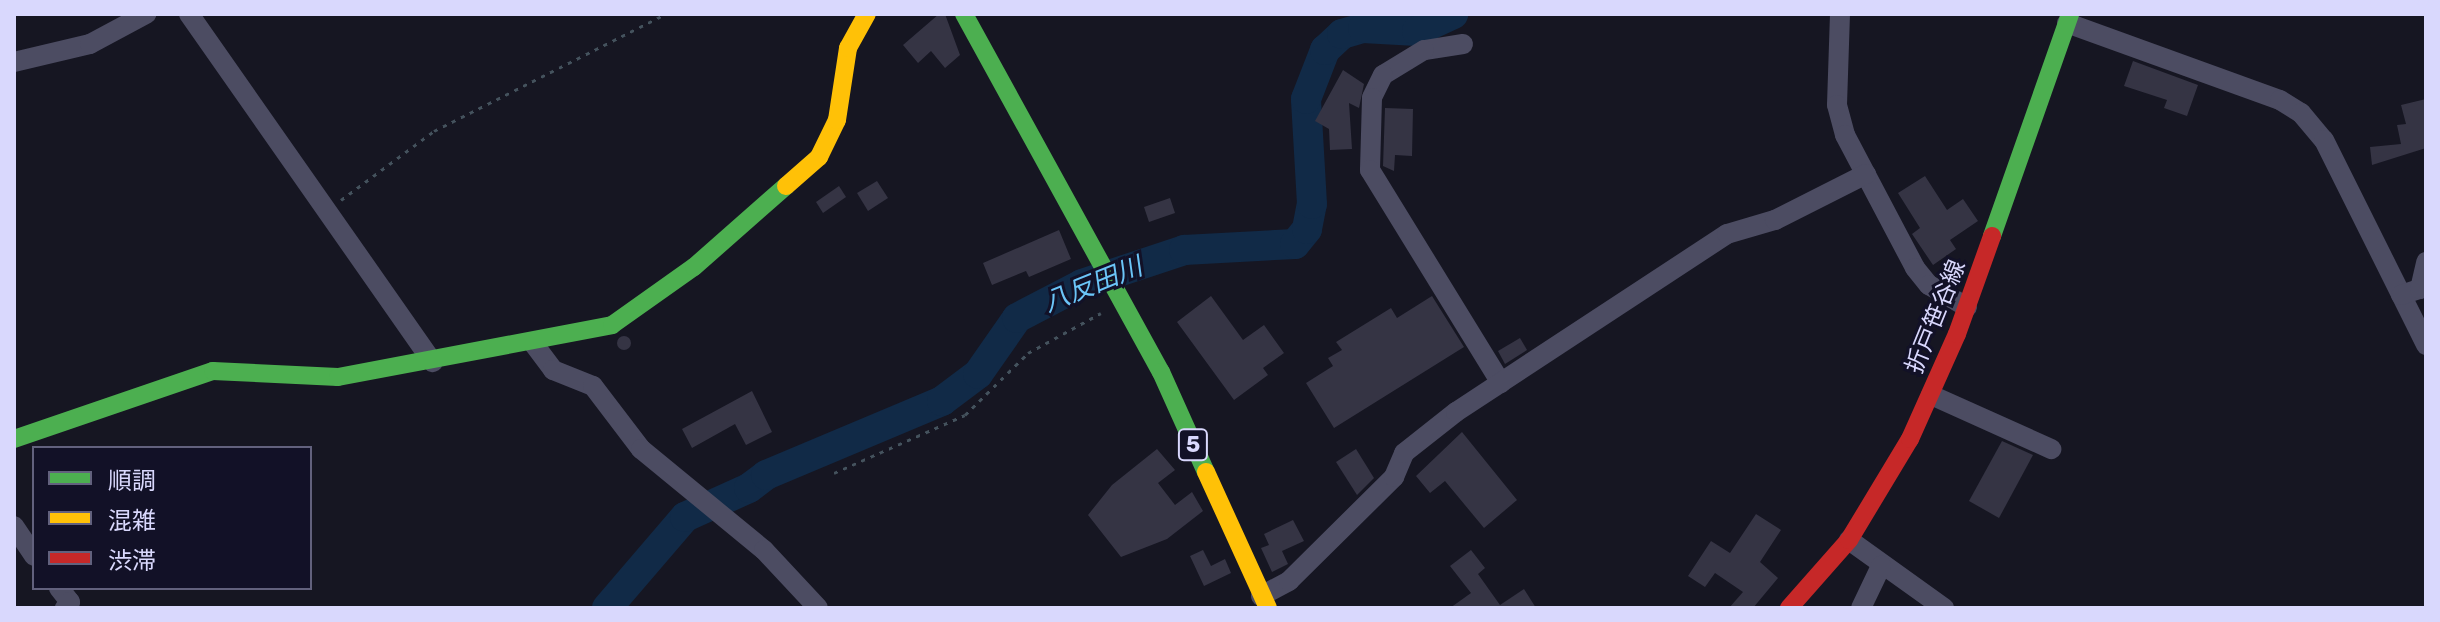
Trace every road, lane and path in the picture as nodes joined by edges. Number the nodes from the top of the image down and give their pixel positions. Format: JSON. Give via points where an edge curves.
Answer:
{"nodes":[{"id":1,"x":146,"y":14,"type":"edge"},
{"id":2,"x":189,"y":14,"type":"edge"},
{"id":3,"x":666,"y":14,"type":"edge"},
{"id":4,"x":867,"y":14,"type":"edge"},
{"id":5,"x":964,"y":14,"type":"edge"},
{"id":6,"x":1840,"y":14,"type":"edge"},
{"id":7,"x":2069,"y":18,"type":"edge"},
{"id":8,"x":1463,"y":44,"type":"dead end"},
{"id":9,"x":14,"y":62,"type":"edge"},
{"id":10,"x":1866,"y":174,"type":"junction"},
{"id":11,"x":327,"y":210,"type":"junction"},
{"id":12,"x":2426,"y":262,"type":"edge"},
{"id":13,"x":2401,"y":295,"type":"junction"},
{"id":14,"x":1123,"y":304,"type":"junction"},
{"id":15,"x":1967,"y":307,"type":"junction"},
{"id":16,"x":533,"y":343,"type":"junction"},
{"id":17,"x":2426,"y":345,"type":"edge"},
{"id":18,"x":433,"y":362,"type":"junction"},
{"id":19,"x":1501,"y":383,"type":"junction"},
{"id":20,"x":1931,"y":395,"type":"junction"},
{"id":21,"x":14,"y":439,"type":"edge"},
{"id":22,"x":2051,"y":449,"type":"dead end"},
{"id":23,"x":834,"y":473,"type":"dead end"},
{"id":24,"x":14,"y":526,"type":"edge"},
{"id":25,"x":1849,"y":540,"type":"junction"},
{"id":26,"x":32,"y":553,"type":"edge"},
{"id":27,"x":1881,"y":566,"type":"junction"},
{"id":28,"x":61,"y":590,"type":"edge"},
{"id":29,"x":1265,"y":602,"type":"edge"},
{"id":30,"x":65,"y":608,"type":"edge"},
{"id":31,"x":818,"y":608,"type":"edge"},
{"id":32,"x":1789,"y":608,"type":"edge"},
{"id":33,"x":1861,"y":608,"type":"edge"},
{"id":34,"x":1944,"y":608,"type":"edge"}],
"edges":[{"from":1,"to":9,"type":"street","via":[[90,44]]},
{"from":2,"to":11,"type":"street"},
{"from":3,"to":11,"type":"path","via":[[434,131]]},
{"from":4,"to":16,"type":"main road","via":[[848,48],[837,120],[803,175],[694,267],[612,325]]},
{"from":5,"to":14,"type":"main road","number":"5"},
{"from":6,"to":10,"type":"street","via":[[1837,105],[1845,135]]},
{"from":7,"to":13,"type":"street","via":[[2280,100],[2301,113],[2324,140]]},
{"from":7,"to":15,"type":"main road","name":"折戸笹谷線"},
{"from":8,"to":19,"type":"street","via":[[1424,50],[1383,75],[1372,98],[1370,170]]},
{"from":10,"to":15,"type":"street","via":[[1915,268],[1929,285]]},
{"from":10,"to":19,"type":"street","via":[[1775,220],[1727,234]]},
{"from":11,"to":18,"type":"street"},
{"from":12,"to":13,"type":"street","via":[[2420,289]]},
{"from":13,"to":17,"type":"street"},
{"from":14,"to":23,"type":"path","via":[[1063,330],[1028,353],[965,415]]},
{"from":14,"to":29,"type":"main road","number":"5","via":[[1161,372]]},
{"from":15,"to":20,"type":"main road","name":"折戸笹谷線"},
{"from":16,"to":18,"type":"main road"},
{"from":16,"to":31,"type":"street","via":[[553,370],[593,386],[641,449],[764,550]]},
{"from":18,"to":21,"type":"main road","via":[[338,377],[213,371]]},
{"from":19,"to":29,"type":"street","via":[[1404,453],[1394,477]]},
{"from":20,"to":22,"type":"street"},
{"from":20,"to":25,"type":"main road","name":"折戸笹谷線"},
{"from":24,"to":26,"type":"street"},
{"from":25,"to":27,"type":"street"},
{"from":25,"to":32,"type":"main road","name":"折戸笹谷線"},
{"from":27,"to":33,"type":"street"},
{"from":27,"to":34,"type":"street"},
{"from":28,"to":30,"type":"street","via":[[70,602]]}]}
